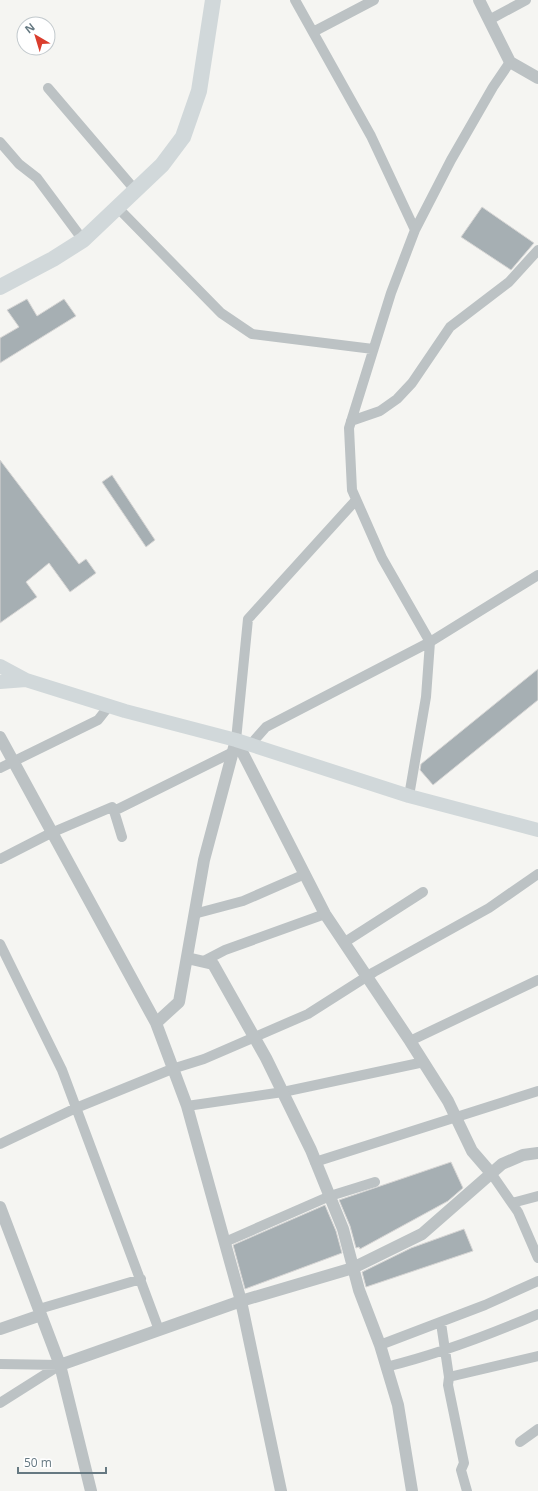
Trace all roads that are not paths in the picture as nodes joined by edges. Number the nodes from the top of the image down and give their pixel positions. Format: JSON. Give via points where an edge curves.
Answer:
{"nodes":[{"id":1,"x":213,"y":0,"type":"edge"},
{"id":2,"x":295,"y":0,"type":"edge"},
{"id":3,"x":374,"y":0,"type":"edge"},
{"id":4,"x":479,"y":0,"type":"edge"},
{"id":5,"x":526,"y":0,"type":"edge"},
{"id":6,"x":489,"y":20,"type":"junction"},
{"id":7,"x":313,"y":32,"type":"junction"},
{"id":8,"x":510,"y":62,"type":"junction"},
{"id":9,"x":538,"y":78,"type":"edge"},
{"id":10,"x":48,"y":88,"type":"dead end"},
{"id":11,"x":0,"y":142,"type":"edge"},
{"id":12,"x":136,"y":191,"type":"junction"},
{"id":13,"x":118,"y":208,"type":"junction"},
{"id":14,"x":415,"y":230,"type":"junction"},
{"id":15,"x":83,"y":240,"type":"junction"},
{"id":16,"x":538,"y":250,"type":"edge"},
{"id":17,"x":0,"y":286,"type":"edge"},
{"id":18,"x":373,"y":350,"type":"junction"},
{"id":19,"x":351,"y":421,"type":"junction"},
{"id":20,"x":356,"y":500,"type":"junction"},
{"id":21,"x":538,"y":575,"type":"edge"},
{"id":22,"x":430,"y":642,"type":"junction"},
{"id":23,"x":0,"y":666,"type":"edge"},
{"id":24,"x":26,"y":680,"type":"junction"},
{"id":25,"x":0,"y":682,"type":"edge"},
{"id":26,"x":109,"y":706,"type":"junction"},
{"id":27,"x":0,"y":737,"type":"edge"},
{"id":28,"x":251,"y":744,"type":"junction"},
{"id":29,"x":235,"y":746,"type":"junction"},
{"id":30,"x":13,"y":762,"type":"junction"},
{"id":31,"x":0,"y":768,"type":"edge"},
{"id":32,"x":409,"y":796,"type":"junction"},
{"id":33,"x":112,"y":808,"type":"dead end"},
{"id":34,"x":538,"y":830,"type":"edge"},
{"id":35,"x":51,"y":833,"type":"junction"},
{"id":36,"x":122,"y":837,"type":"dead end"},
{"id":37,"x":0,"y":859,"type":"edge"},
{"id":38,"x":305,"y":874,"type":"junction"},
{"id":39,"x":538,"y":874,"type":"edge"},
{"id":40,"x":423,"y":892,"type":"dead end"},
{"id":41,"x":194,"y":914,"type":"junction"},
{"id":42,"x":325,"y":914,"type":"junction"},
{"id":43,"x":345,"y":942,"type":"junction"},
{"id":44,"x":0,"y":944,"type":"edge"},
{"id":45,"x":187,"y":958,"type":"junction"},
{"id":46,"x":202,"y":962,"type":"junction"},
{"id":47,"x":367,"y":976,"type":"junction"},
{"id":48,"x":538,"y":980,"type":"edge"},
{"id":49,"x":156,"y":1023,"type":"junction"},
{"id":50,"x":255,"y":1037,"type":"junction"},
{"id":51,"x":410,"y":1041,"type":"junction"},
{"id":52,"x":424,"y":1062,"type":"junction"},
{"id":53,"x":172,"y":1069,"type":"junction"},
{"id":54,"x":538,"y":1091,"type":"edge"},
{"id":55,"x":283,"y":1092,"type":"junction"},
{"id":56,"x":186,"y":1106,"type":"junction"},
{"id":57,"x":76,"y":1108,"type":"junction"},
{"id":58,"x":455,"y":1117,"type":"junction"},
{"id":59,"x":0,"y":1144,"type":"edge"},
{"id":60,"x":538,"y":1153,"type":"edge"},
{"id":61,"x":316,"y":1162,"type":"junction"},
{"id":62,"x":491,"y":1173,"type":"junction"},
{"id":63,"x":375,"y":1182,"type":"dead end"},
{"id":64,"x":330,"y":1196,"type":"junction"},
{"id":65,"x":538,"y":1196,"type":"edge"},
{"id":66,"x":512,"y":1203,"type":"junction"},
{"id":67,"x":0,"y":1207,"type":"edge"},
{"id":68,"x":225,"y":1242,"type":"junction"},
{"id":69,"x":538,"y":1258,"type":"edge"},
{"id":70,"x":353,"y":1268,"type":"junction"},
{"id":71,"x":141,"y":1279,"type":"junction"},
{"id":72,"x":538,"y":1280,"type":"edge"},
{"id":73,"x":241,"y":1300,"type":"junction"},
{"id":74,"x":40,"y":1312,"type":"junction"},
{"id":75,"x":538,"y":1314,"type":"edge"},
{"id":76,"x":441,"y":1323,"type":"junction"},
{"id":77,"x":0,"y":1329,"type":"edge"},
{"id":78,"x":159,"y":1330,"type":"junction"},
{"id":79,"x":380,"y":1345,"type":"junction"},
{"id":80,"x":445,"y":1350,"type":"junction"},
{"id":81,"x":538,"y":1356,"type":"edge"},
{"id":82,"x":0,"y":1364,"type":"edge"},
{"id":83,"x":60,"y":1365,"type":"junction"},
{"id":84,"x":386,"y":1367,"type":"junction"},
{"id":85,"x":449,"y":1377,"type":"junction"},
{"id":86,"x":0,"y":1402,"type":"edge"},
{"id":87,"x":538,"y":1429,"type":"edge"},
{"id":88,"x":520,"y":1442,"type":"dead end"},
{"id":89,"x":91,"y":1491,"type":"edge"},
{"id":90,"x":281,"y":1491,"type":"edge"},
{"id":91,"x":412,"y":1491,"type":"edge"},
{"id":92,"x":467,"y":1491,"type":"edge"}],
"edges":[{"from":1,"to":12,"type":"main road","via":[[199,91],[183,137],[162,165]]},
{"from":2,"to":7,"type":"street"},
{"from":3,"to":7,"type":"street"},
{"from":4,"to":6,"type":"street"},
{"from":5,"to":6,"type":"street"},
{"from":6,"to":8,"type":"street"},
{"from":7,"to":14,"type":"street","via":[[371,136]]},
{"from":8,"to":9,"type":"street"},
{"from":8,"to":14,"type":"street","via":[[451,160]]},
{"from":10,"to":12,"type":"street"},
{"from":11,"to":15,"type":"street","via":[[19,164],[37,178]]},
{"from":12,"to":13,"type":"main road"},
{"from":13,"to":15,"type":"main road"},
{"from":13,"to":18,"type":"street","via":[[221,313],[252,334]]},
{"from":14,"to":18,"type":"street"},
{"from":15,"to":17,"type":"main road","via":[[53,259]]},
{"from":16,"to":19,"type":"street","via":[[509,282],[450,328],[412,383],[397,399],[380,412]]},
{"from":18,"to":19,"type":"street"},
{"from":19,"to":20,"type":"street","via":[[349,428],[352,490]]},
{"from":20,"to":22,"type":"street","via":[[382,558]]},
{"from":20,"to":29,"type":"street","via":[[248,619]]},
{"from":21,"to":22,"type":"street"},
{"from":22,"to":28,"type":"street","via":[[266,727]]},
{"from":22,"to":32,"type":"street","via":[[426,697]]},
{"from":23,"to":24,"type":"main road"},
{"from":24,"to":25,"type":"main road"},
{"from":24,"to":26,"type":"main road"},
{"from":26,"to":29,"type":"main road"},
{"from":26,"to":30,"type":"street","via":[[98,720]]},
{"from":27,"to":30,"type":"street"},
{"from":28,"to":29,"type":"main road"},
{"from":28,"to":32,"type":"main road"},
{"from":29,"to":36,"type":"street","via":[[114,811]]},
{"from":29,"to":38,"type":"street"},
{"from":29,"to":41,"type":"street","via":[[204,860]]},
{"from":30,"to":31,"type":"street"},
{"from":30,"to":35,"type":"street"},
{"from":32,"to":34,"type":"main road"},
{"from":33,"to":35,"type":"street"},
{"from":35,"to":37,"type":"street"},
{"from":35,"to":49,"type":"street"},
{"from":38,"to":41,"type":"street","via":[[243,901]]},
{"from":38,"to":42,"type":"street"},
{"from":39,"to":47,"type":"street","via":[[489,908]]},
{"from":40,"to":43,"type":"street"},
{"from":41,"to":45,"type":"street"},
{"from":42,"to":43,"type":"street"},
{"from":42,"to":46,"type":"street","via":[[225,950]]},
{"from":43,"to":47,"type":"street"},
{"from":44,"to":57,"type":"street","via":[[62,1070]]},
{"from":45,"to":46,"type":"street"},
{"from":45,"to":49,"type":"street","via":[[179,1002]]},
{"from":46,"to":50,"type":"street","via":[[213,964]]},
{"from":47,"to":50,"type":"street","via":[[308,1014]]},
{"from":47,"to":51,"type":"street"},
{"from":48,"to":51,"type":"street"},
{"from":49,"to":53,"type":"street"},
{"from":50,"to":53,"type":"street","via":[[204,1059]]},
{"from":50,"to":55,"type":"street"},
{"from":51,"to":52,"type":"street"},
{"from":52,"to":55,"type":"street"},
{"from":52,"to":58,"type":"street"},
{"from":53,"to":56,"type":"street"},
{"from":53,"to":57,"type":"street"},
{"from":54,"to":58,"type":"street"},
{"from":55,"to":56,"type":"street"},
{"from":55,"to":61,"type":"street"},
{"from":56,"to":68,"type":"street"},
{"from":57,"to":59,"type":"street"},
{"from":57,"to":71,"type":"street"},
{"from":58,"to":61,"type":"street"},
{"from":58,"to":62,"type":"street","via":[[472,1151]]},
{"from":60,"to":62,"type":"street","via":[[523,1155],[502,1164]]},
{"from":61,"to":64,"type":"street"},
{"from":62,"to":66,"type":"street"},
{"from":62,"to":70,"type":"street","via":[[422,1234]]},
{"from":63,"to":64,"type":"street"},
{"from":64,"to":68,"type":"street"},
{"from":64,"to":70,"type":"street","via":[[343,1229]]},
{"from":65,"to":66,"type":"street"},
{"from":66,"to":69,"type":"street"},
{"from":67,"to":74,"type":"street"},
{"from":68,"to":73,"type":"street"},
{"from":70,"to":73,"type":"street"},
{"from":70,"to":79,"type":"street"},
{"from":71,"to":74,"type":"street"},
{"from":71,"to":78,"type":"street"},
{"from":72,"to":76,"type":"street"},
{"from":73,"to":78,"type":"street"},
{"from":73,"to":90,"type":"street"},
{"from":74,"to":77,"type":"street"},
{"from":74,"to":83,"type":"street"},
{"from":75,"to":80,"type":"street"},
{"from":76,"to":79,"type":"street"},
{"from":76,"to":80,"type":"street"},
{"from":78,"to":83,"type":"street"},
{"from":79,"to":84,"type":"street"},
{"from":80,"to":84,"type":"street"},
{"from":80,"to":85,"type":"street"},
{"from":81,"to":85,"type":"street"},
{"from":82,"to":83,"type":"street"},
{"from":83,"to":86,"type":"street"},
{"from":83,"to":89,"type":"street"},
{"from":84,"to":91,"type":"street","via":[[398,1405]]},
{"from":85,"to":92,"type":"street","via":[[448,1385]]},
{"from":87,"to":88,"type":"street"}]}
